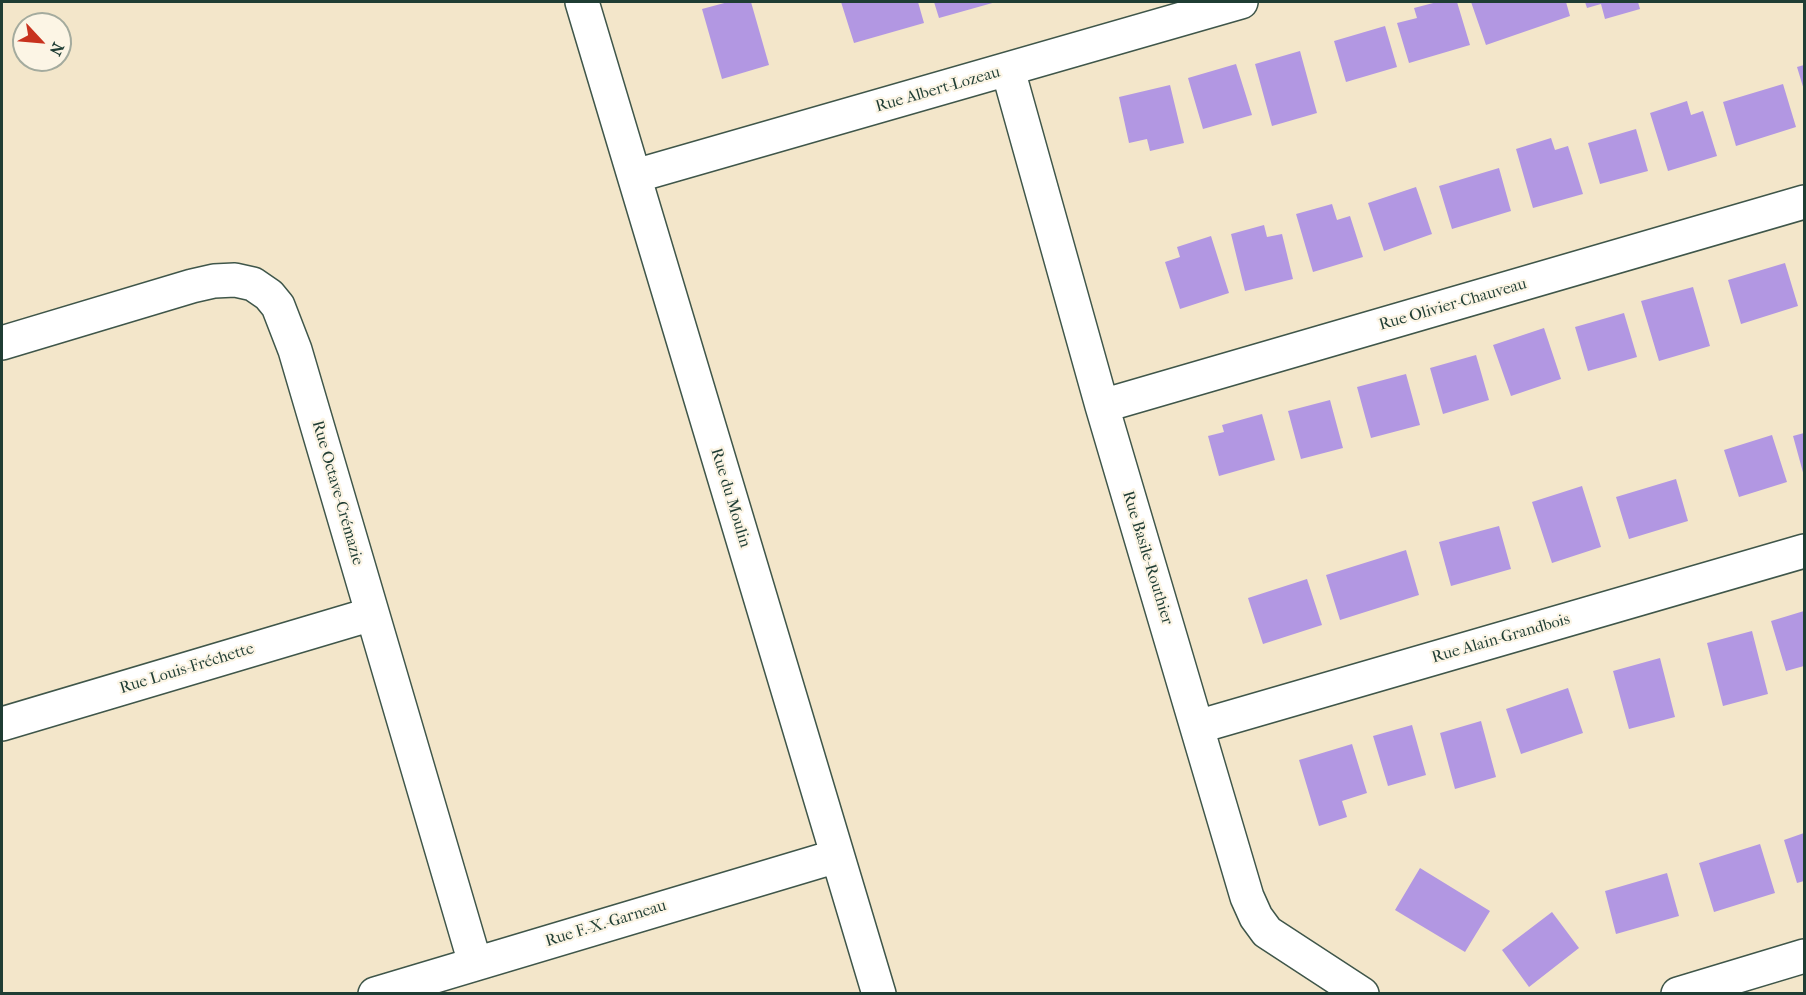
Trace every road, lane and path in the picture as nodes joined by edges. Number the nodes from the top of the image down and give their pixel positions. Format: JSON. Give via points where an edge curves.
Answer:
{"nodes":[{"id":1,"x":582,"y":2,"type":"edge"},
{"id":2,"x":1241,"y":2,"type":"edge"},
{"id":3,"x":1008,"y":70,"type":"junction"},
{"id":4,"x":635,"y":176,"type":"junction"},
{"id":5,"x":1804,"y":202,"type":"edge"},
{"id":6,"x":2,"y":343,"type":"edge"},
{"id":7,"x":1102,"y":406,"type":"junction"},
{"id":8,"x":1804,"y":551,"type":"edge"},
{"id":9,"x":372,"y":614,"type":"junction"},
{"id":10,"x":2,"y":724,"type":"edge"},
{"id":11,"x":1197,"y":727,"type":"junction"},
{"id":12,"x":837,"y":856,"type":"junction"},
{"id":13,"x":1804,"y":956,"type":"edge"},
{"id":14,"x":475,"y":963,"type":"junction"},
{"id":15,"x":375,"y":993,"type":"edge"},
{"id":16,"x":879,"y":993,"type":"edge"},
{"id":17,"x":1362,"y":993,"type":"edge"},
{"id":18,"x":1678,"y":993,"type":"edge"}],
"edges":[{"from":1,"to":4,"type":"street","name":"Rue du Moulin"},
{"from":2,"to":3,"type":"street","name":"Rue Albert-Lozeau"},
{"from":3,"to":4,"type":"street","name":"Rue Albert-Lozeau"},
{"from":3,"to":7,"type":"street","name":"Rue Basile-Routhier"},
{"from":4,"to":12,"type":"street","name":"Rue du Moulin"},
{"from":5,"to":7,"type":"street","name":"Rue Olivier-Chauveau"},
{"from":6,"to":9,"type":"street","name":"Rue Octave-Crémazie","via":[[214,281],[253,284],[269,295],[278,306],[295,350]]},
{"from":7,"to":11,"type":"street","name":"Rue Basile-Routhier"},
{"from":8,"to":11,"type":"street","name":"Rue Alain-Grandbois"},
{"from":9,"to":10,"type":"street","name":"Rue Louis-Fréchette"},
{"from":9,"to":14,"type":"street","name":"Rue Octave-Crémazie"},
{"from":11,"to":17,"type":"street","name":"Rue Basile-Routhier","via":[[1256,917],[1275,938]]},
{"from":12,"to":14,"type":"street","name":"Rue F.-X.-Garneau"},
{"from":12,"to":16,"type":"street","name":"Rue du Moulin"},
{"from":13,"to":18,"type":"street"},
{"from":14,"to":15,"type":"street","name":"Rue F.-X.-Garneau"}]}
